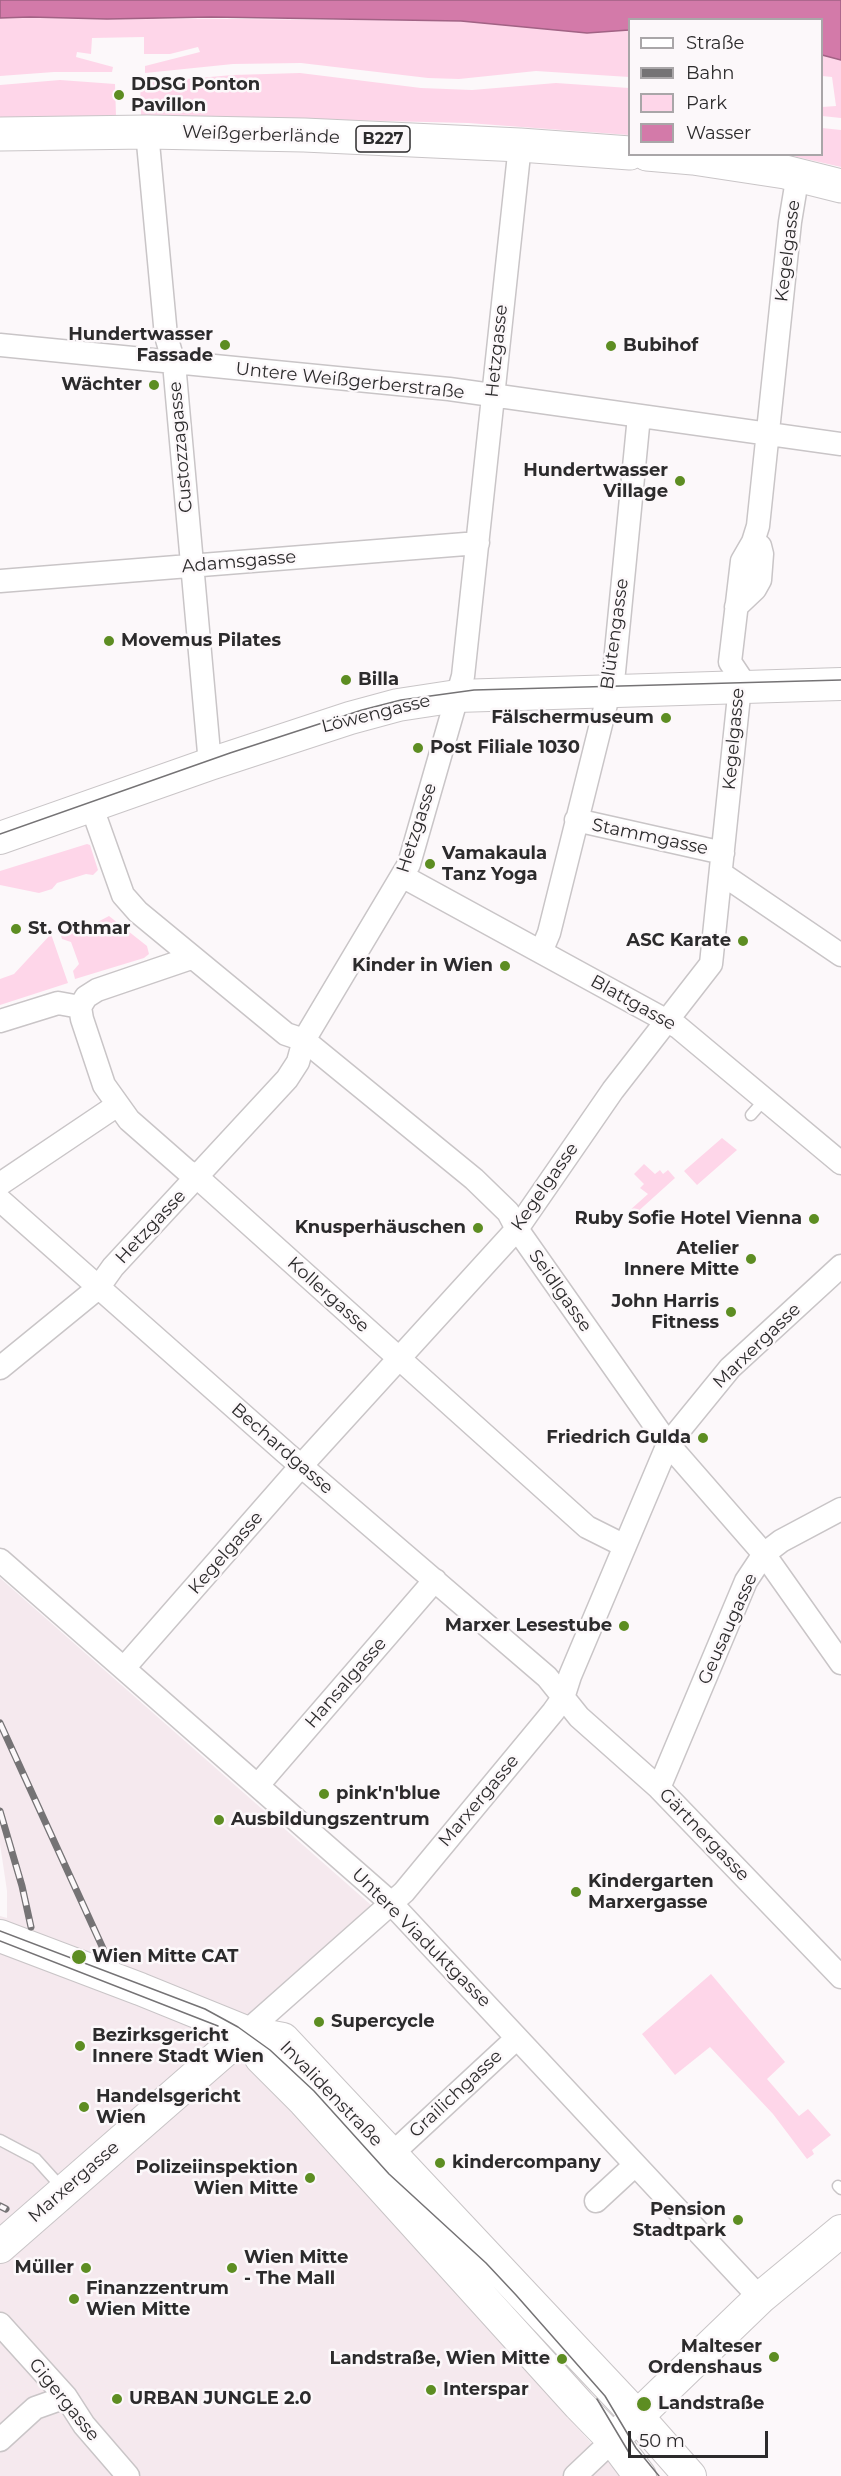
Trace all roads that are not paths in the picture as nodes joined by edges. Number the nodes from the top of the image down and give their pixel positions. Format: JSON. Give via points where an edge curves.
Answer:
{"nodes":[{"id":1,"x":147,"y":132,"type":"junction"},
{"id":2,"x":0,"y":134,"type":"edge"},
{"id":3,"x":520,"y":145,"type":"junction"},
{"id":4,"x":628,"y":153,"type":"edge"},
{"id":5,"x":670,"y":156,"type":"edge"},
{"id":6,"x":798,"y":174,"type":"junction"},
{"id":7,"x":841,"y":186,"type":"edge"},
{"id":8,"x":0,"y":345,"type":"edge"},
{"id":9,"x":174,"y":363,"type":"junction"},
{"id":10,"x":491,"y":396,"type":"junction"},
{"id":11,"x":639,"y":416,"type":"junction"},
{"id":12,"x":769,"y":433,"type":"junction"},
{"id":13,"x":841,"y":444,"type":"edge"},
{"id":14,"x":478,"y":543,"type":"junction"},
{"id":15,"x":192,"y":566,"type":"junction"},
{"id":16,"x":0,"y":581,"type":"edge"},
{"id":17,"x":841,"y":684,"type":"edge"},
{"id":18,"x":740,"y":686,"type":"junction"},
{"id":19,"x":609,"y":690,"type":"junction"},
{"id":20,"x":457,"y":696,"type":"junction"},
{"id":21,"x":210,"y":764,"type":"junction"},
{"id":22,"x":91,"y":805,"type":"junction"},
{"id":23,"x":576,"y":820,"type":"junction"},
{"id":24,"x":0,"y":838,"type":"edge"},
{"id":25,"x":722,"y":864,"type":"junction"},
{"id":26,"x":402,"y":876,"type":"junction"},
{"id":27,"x":542,"y":952,"type":"junction"},
{"id":28,"x":841,"y":955,"type":"edge"},
{"id":29,"x":191,"y":958,"type":"junction"},
{"id":30,"x":80,"y":1007,"type":"junction"},
{"id":31,"x":0,"y":1022,"type":"edge"},
{"id":32,"x":667,"y":1022,"type":"junction"},
{"id":33,"x":304,"y":1040,"type":"junction"},
{"id":34,"x":116,"y":1106,"type":"junction"},
{"id":35,"x":841,"y":1162,"type":"edge"},
{"id":36,"x":198,"y":1177,"type":"junction"},
{"id":37,"x":0,"y":1184,"type":"edge"},
{"id":38,"x":0,"y":1200,"type":"edge"},
{"id":39,"x":517,"y":1229,"type":"junction"},
{"id":40,"x":841,"y":1266,"type":"edge"},
{"id":41,"x":98,"y":1288,"type":"junction"},
{"id":42,"x":398,"y":1359,"type":"junction"},
{"id":43,"x":0,"y":1368,"type":"edge"},
{"id":44,"x":668,"y":1444,"type":"junction"},
{"id":45,"x":301,"y":1466,"type":"junction"},
{"id":46,"x":841,"y":1509,"type":"edge"},
{"id":47,"x":625,"y":1546,"type":"junction"},
{"id":48,"x":764,"y":1554,"type":"junction"},
{"id":49,"x":0,"y":1560,"type":"edge"},
{"id":50,"x":435,"y":1580,"type":"junction"},
{"id":51,"x":841,"y":1663,"type":"edge"},
{"id":52,"x":124,"y":1668,"type":"junction"},
{"id":53,"x":563,"y":1698,"type":"junction"},
{"id":54,"x":258,"y":1785,"type":"junction"},
{"id":55,"x":659,"y":1788,"type":"junction"},
{"id":56,"x":390,"y":1902,"type":"junction"},
{"id":57,"x":0,"y":1936,"type":"edge"},
{"id":58,"x":840,"y":1973,"type":"edge"},
{"id":59,"x":246,"y":2032,"type":"junction"},
{"id":60,"x":517,"y":2038,"type":"junction"},
{"id":61,"x":0,"y":2140,"type":"edge"},
{"id":62,"x":379,"y":2165,"type":"junction"},
{"id":63,"x":635,"y":2165,"type":"junction"},
{"id":64,"x":65,"y":2191,"type":"junction"},
{"id":65,"x":596,"y":2201,"type":"dead end"},
{"id":66,"x":841,"y":2231,"type":"edge"},
{"id":67,"x":0,"y":2247,"type":"edge"},
{"id":68,"x":760,"y":2298,"type":"junction"},
{"id":69,"x":0,"y":2324,"type":"edge"},
{"id":70,"x":66,"y":2397,"type":"junction"},
{"id":71,"x":637,"y":2416,"type":"junction"},
{"id":72,"x":0,"y":2440,"type":"edge"},
{"id":73,"x":613,"y":2440,"type":"junction"},
{"id":74,"x":128,"y":2476,"type":"edge"},
{"id":75,"x":575,"y":2476,"type":"edge"},
{"id":76,"x":640,"y":2476,"type":"edge"},
{"id":77,"x":690,"y":2476,"type":"edge"}],
"edges":[{"from":1,"to":2,"type":"main road","name":"Weißgerberlände","number":"B227"},
{"from":1,"to":3,"type":"main road","name":"Weißgerberlände","number":"B227"},
{"from":1,"to":9,"type":"street","name":"Custozzagasse","via":[[166,336]]},
{"from":3,"to":4,"type":"main road","name":"Weißgerberlände","number":"B227"},
{"from":3,"to":10,"type":"street","name":"Hetzgasse"},
{"from":5,"to":6,"type":"main road"},
{"from":6,"to":7,"type":"main road"},
{"from":6,"to":12,"type":"street","name":"Kegelgasse"},
{"from":8,"to":9,"type":"street","name":"Untere Weißgerberstraße"},
{"from":9,"to":10,"type":"street","name":"Untere Weißgerberstraße"},
{"from":9,"to":15,"type":"street","name":"Custozzagasse"},
{"from":10,"to":11,"type":"street","name":"Untere Weißgerberstraße"},
{"from":10,"to":14,"type":"street","name":"Hetzgasse"},
{"from":11,"to":12,"type":"street","name":"Untere Weißgerberstraße"},
{"from":11,"to":19,"type":"street","name":"Blütengasse","via":[[614,672]]},
{"from":12,"to":13,"type":"street","name":"Untere Weißgerberstraße"},
{"from":12,"to":18,"type":"street","name":"Kegelgasse","via":[[755,534],[741,561],[730,662],[740,677]]},
{"from":14,"to":15,"type":"street","name":"Adamsgasse"},
{"from":14,"to":20,"type":"street","name":"Hetzgasse","via":[[463,675]]},
{"from":15,"to":16,"type":"street","name":"Adamsgasse"},
{"from":15,"to":21,"type":"street","name":"Custozzagasse"},
{"from":17,"to":18,"type":"street","name":"Löwengasse"},
{"from":18,"to":19,"type":"street","name":"Löwengasse"},
{"from":18,"to":25,"type":"street","name":"Kegelgasse"},
{"from":19,"to":20,"type":"street","name":"Löwengasse"},
{"from":19,"to":23,"type":"street","name":"Blütengasse"},
{"from":20,"to":21,"type":"street","name":"Löwengasse","via":[[359,715]]},
{"from":20,"to":26,"type":"street","name":"Hetzgasse","via":[[409,864]]},
{"from":21,"to":22,"type":"street","name":"Löwengasse"},
{"from":22,"to":24,"type":"street","name":"Löwengasse"},
{"from":22,"to":29,"type":"street","name":"Seidlgasse","via":[[129,903]]},
{"from":23,"to":25,"type":"street","name":"Stammgasse"},
{"from":23,"to":27,"type":"street","name":"Blütengasse"},
{"from":25,"to":28,"type":"street","name":"Stammgasse"},
{"from":25,"to":32,"type":"street","name":"Kegelgasse","via":[[711,964]]},
{"from":26,"to":27,"type":"street","name":"Blattgasse"},
{"from":26,"to":33,"type":"street","name":"Hetzgasse"},
{"from":27,"to":32,"type":"street","name":"Blattgasse"},
{"from":29,"to":30,"type":"street","via":[[97,990]]},
{"from":29,"to":33,"type":"street","name":"Seidlgasse","via":[[286,1034]]},
{"from":30,"to":31,"type":"street","via":[[58,1003]]},
{"from":30,"to":34,"type":"street","name":"Kollergasse","via":[[104,1085]]},
{"from":32,"to":35,"type":"street","name":"Blattgasse","via":[[678,1027],[758,1107]]},
{"from":32,"to":39,"type":"street","name":"Kegelgasse","via":[[613,1090]]},
{"from":33,"to":36,"type":"street","name":"Hetzgasse","via":[[298,1062],[287,1079]]},
{"from":33,"to":39,"type":"street","name":"Seidlgasse","via":[[474,1179],[508,1212]]},
{"from":34,"to":36,"type":"street","name":"Kollergasse"},
{"from":34,"to":37,"type":"street"},
{"from":36,"to":41,"type":"street","name":"Hetzgasse"},
{"from":36,"to":42,"type":"street","name":"Kollergasse"},
{"from":38,"to":41,"type":"street","name":"Bechardgasse"},
{"from":39,"to":42,"type":"street","name":"Kegelgasse"},
{"from":39,"to":44,"type":"street","name":"Seidlgasse"},
{"from":40,"to":44,"type":"street","name":"Marxergasse","via":[[730,1368]]},
{"from":41,"to":43,"type":"street","name":"Hetzgasse"},
{"from":41,"to":45,"type":"street","name":"Bechardgasse"},
{"from":42,"to":45,"type":"street","name":"Kegelgasse"},
{"from":42,"to":47,"type":"street","name":"Kollergasse","via":[[586,1527]]},
{"from":44,"to":47,"type":"street","name":"Marxergasse"},
{"from":44,"to":48,"type":"street","name":"Seidlgasse"},
{"from":45,"to":50,"type":"street","name":"Bechardgasse"},
{"from":45,"to":52,"type":"street","name":"Kegelgasse"},
{"from":46,"to":48,"type":"street","name":"Geusaugasse"},
{"from":47,"to":53,"type":"street","name":"Marxergasse"},
{"from":48,"to":51,"type":"street","name":"Seidlgasse"},
{"from":48,"to":55,"type":"street","name":"Geusaugasse","via":[[746,1581]]},
{"from":49,"to":52,"type":"street","name":"Untere Viaduktgasse"},
{"from":50,"to":53,"type":"street","name":"Bechardgasse","via":[[546,1677]]},
{"from":50,"to":54,"type":"street","name":"Hansalgasse"},
{"from":52,"to":54,"type":"street","name":"Untere Viaduktgasse"},
{"from":53,"to":55,"type":"street","name":"Gärtnergasse"},
{"from":53,"to":56,"type":"street","name":"Marxergasse","via":[[404,1892]]},
{"from":54,"to":56,"type":"street","name":"Untere Viaduktgasse"},
{"from":55,"to":58,"type":"street","name":"Gärtnergasse"},
{"from":56,"to":59,"type":"street","name":"Marxergasse"},
{"from":56,"to":60,"type":"street","name":"Untere Viaduktgasse"},
{"from":57,"to":59,"type":"street"},
{"from":59,"to":62,"type":"street","name":"Invalidenstraße","via":[[285,2089]]},
{"from":59,"to":62,"type":"street","name":"Invalidenstraße","via":[[283,2039],[335,2093]]},
{"from":59,"to":64,"type":"street","name":"Marxergasse"},
{"from":60,"to":62,"type":"street","name":"Grailichgasse"},
{"from":60,"to":63,"type":"street","name":"Untere Viaduktgasse"},
{"from":61,"to":64,"type":"lane","via":[[36,2159]]},
{"from":62,"to":71,"type":"street","name":"Invalidenstraße"},
{"from":62,"to":73,"type":"street","name":"Invalidenstraße","via":[[579,2405]]},
{"from":63,"to":65,"type":"street"},
{"from":63,"to":68,"type":"street","name":"Untere Viaduktgasse"},
{"from":64,"to":67,"type":"street","name":"Marxergasse"},
{"from":66,"to":68,"type":"street"},
{"from":68,"to":71,"type":"street"},
{"from":69,"to":70,"type":"street","name":"Gigergasse"},
{"from":70,"to":72,"type":"street","via":[[35,2408]]},
{"from":70,"to":74,"type":"street","name":"Gigergasse","via":[[84,2425]]},
{"from":71,"to":73,"type":"street"},
{"from":71,"to":77,"type":"street","name":"Invalidenstraße"},
{"from":73,"to":75,"type":"street"},
{"from":73,"to":76,"type":"street","name":"Invalidenstraße"}]}
